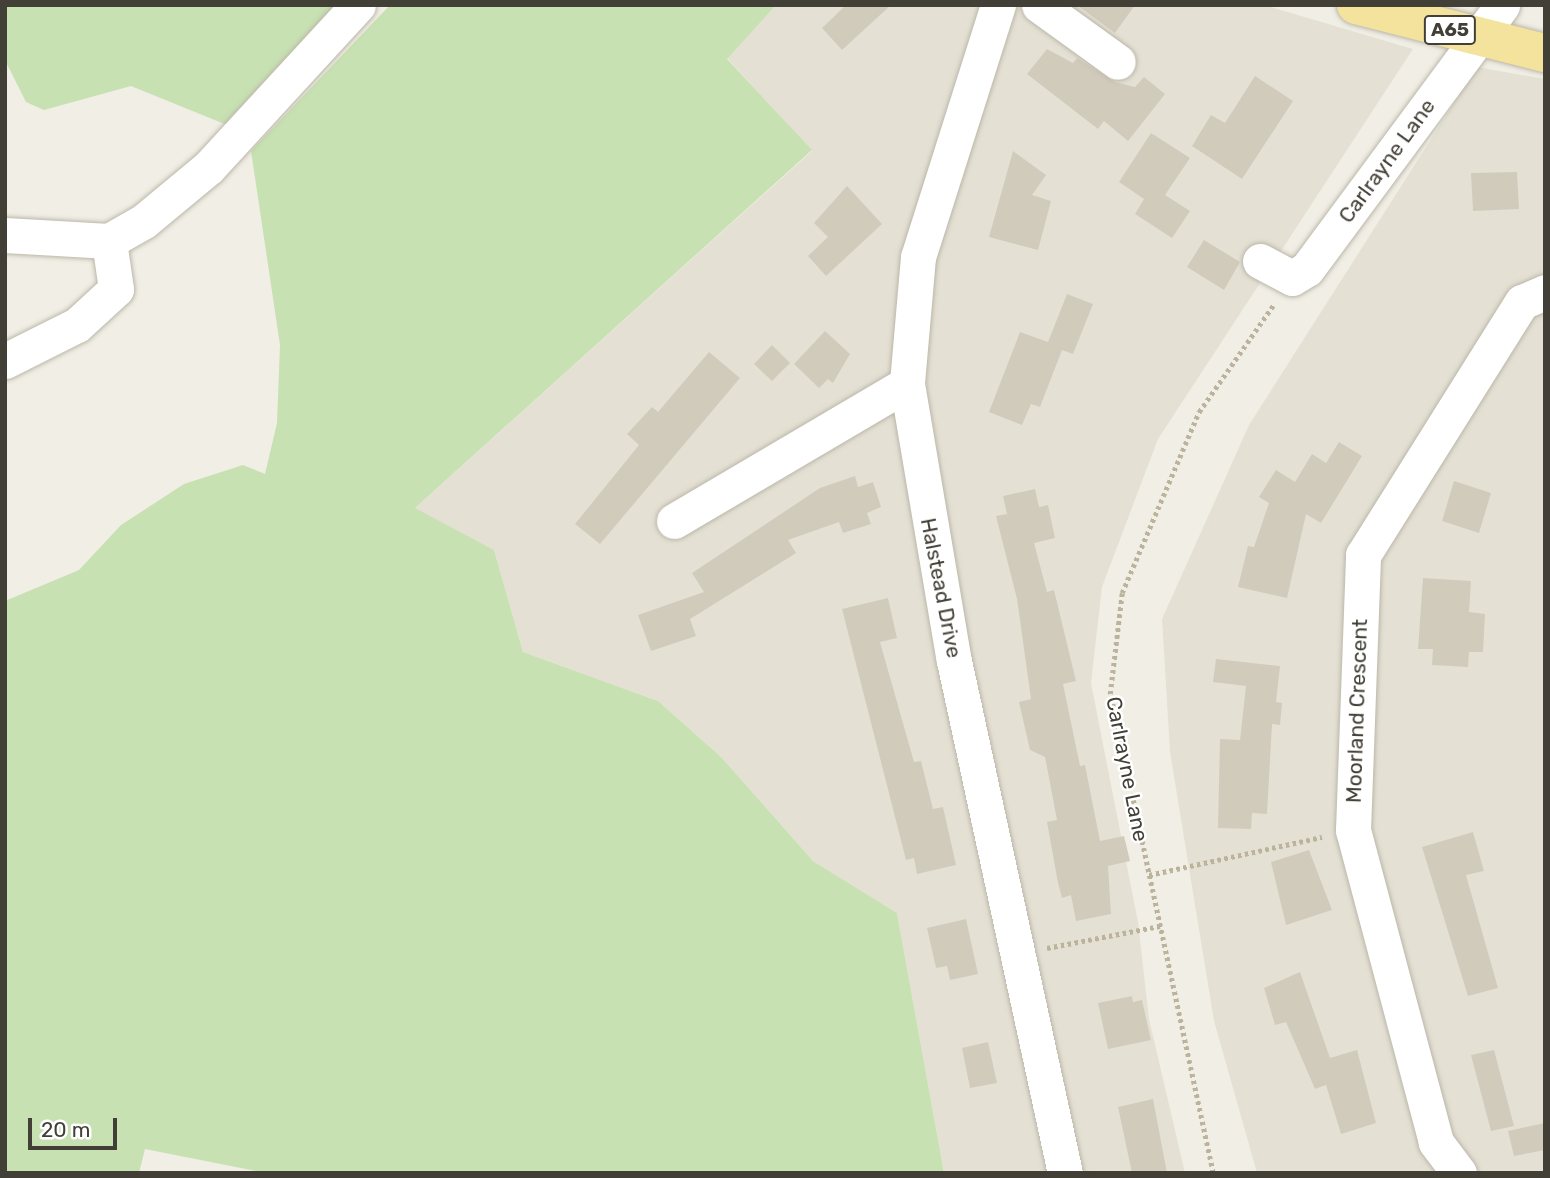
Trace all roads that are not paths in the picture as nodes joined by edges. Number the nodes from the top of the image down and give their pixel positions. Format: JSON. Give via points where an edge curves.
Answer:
{"nodes":[{"id":1,"x":358,"y":5,"type":"edge"},
{"id":2,"x":998,"y":5,"type":"edge"},
{"id":3,"x":1039,"y":5,"type":"edge"},
{"id":4,"x":1356,"y":5,"type":"edge"},
{"id":5,"x":1502,"y":5,"type":"edge"},
{"id":6,"x":1475,"y":37,"type":"junction"},
{"id":7,"x":1545,"y":53,"type":"edge"},
{"id":8,"x":1118,"y":62,"type":"dead end"},
{"id":9,"x":5,"y":235,"type":"edge"},
{"id":10,"x":109,"y":241,"type":"junction"},
{"id":11,"x":1260,"y":261,"type":"dead end"},
{"id":12,"x":1545,"y":292,"type":"edge"},
{"id":13,"x":5,"y":361,"type":"edge"},
{"id":14,"x":907,"y":384,"type":"junction"},
{"id":15,"x":674,"y":521,"type":"dead end"},
{"id":16,"x":1065,"y":1173,"type":"edge"},
{"id":17,"x":1459,"y":1173,"type":"edge"}],
"edges":[{"from":1,"to":10,"type":"street","via":[[209,167]]},
{"from":2,"to":14,"type":"street","name":"Halstead Drive","via":[[918,257]]},
{"from":3,"to":8,"type":"street"},
{"from":4,"to":6,"type":"main road","number":"A65"},
{"from":5,"to":6,"type":"street","name":"Carlrayne Lane"},
{"from":6,"to":7,"type":"main road","number":"A65"},
{"from":6,"to":11,"type":"street","name":"Carlrayne Lane","via":[[1374,185],[1307,269],[1292,278]]},
{"from":9,"to":10,"type":"street"},
{"from":10,"to":13,"type":"street","via":[[116,289],[77,325]]},
{"from":12,"to":17,"type":"street","name":"Moorland Crescent","via":[[1522,302],[1363,555],[1353,830],[1436,1142]]},
{"from":14,"to":15,"type":"street"},
{"from":14,"to":16,"type":"street","name":"Halstead Drive","via":[[954,661]]}]}
